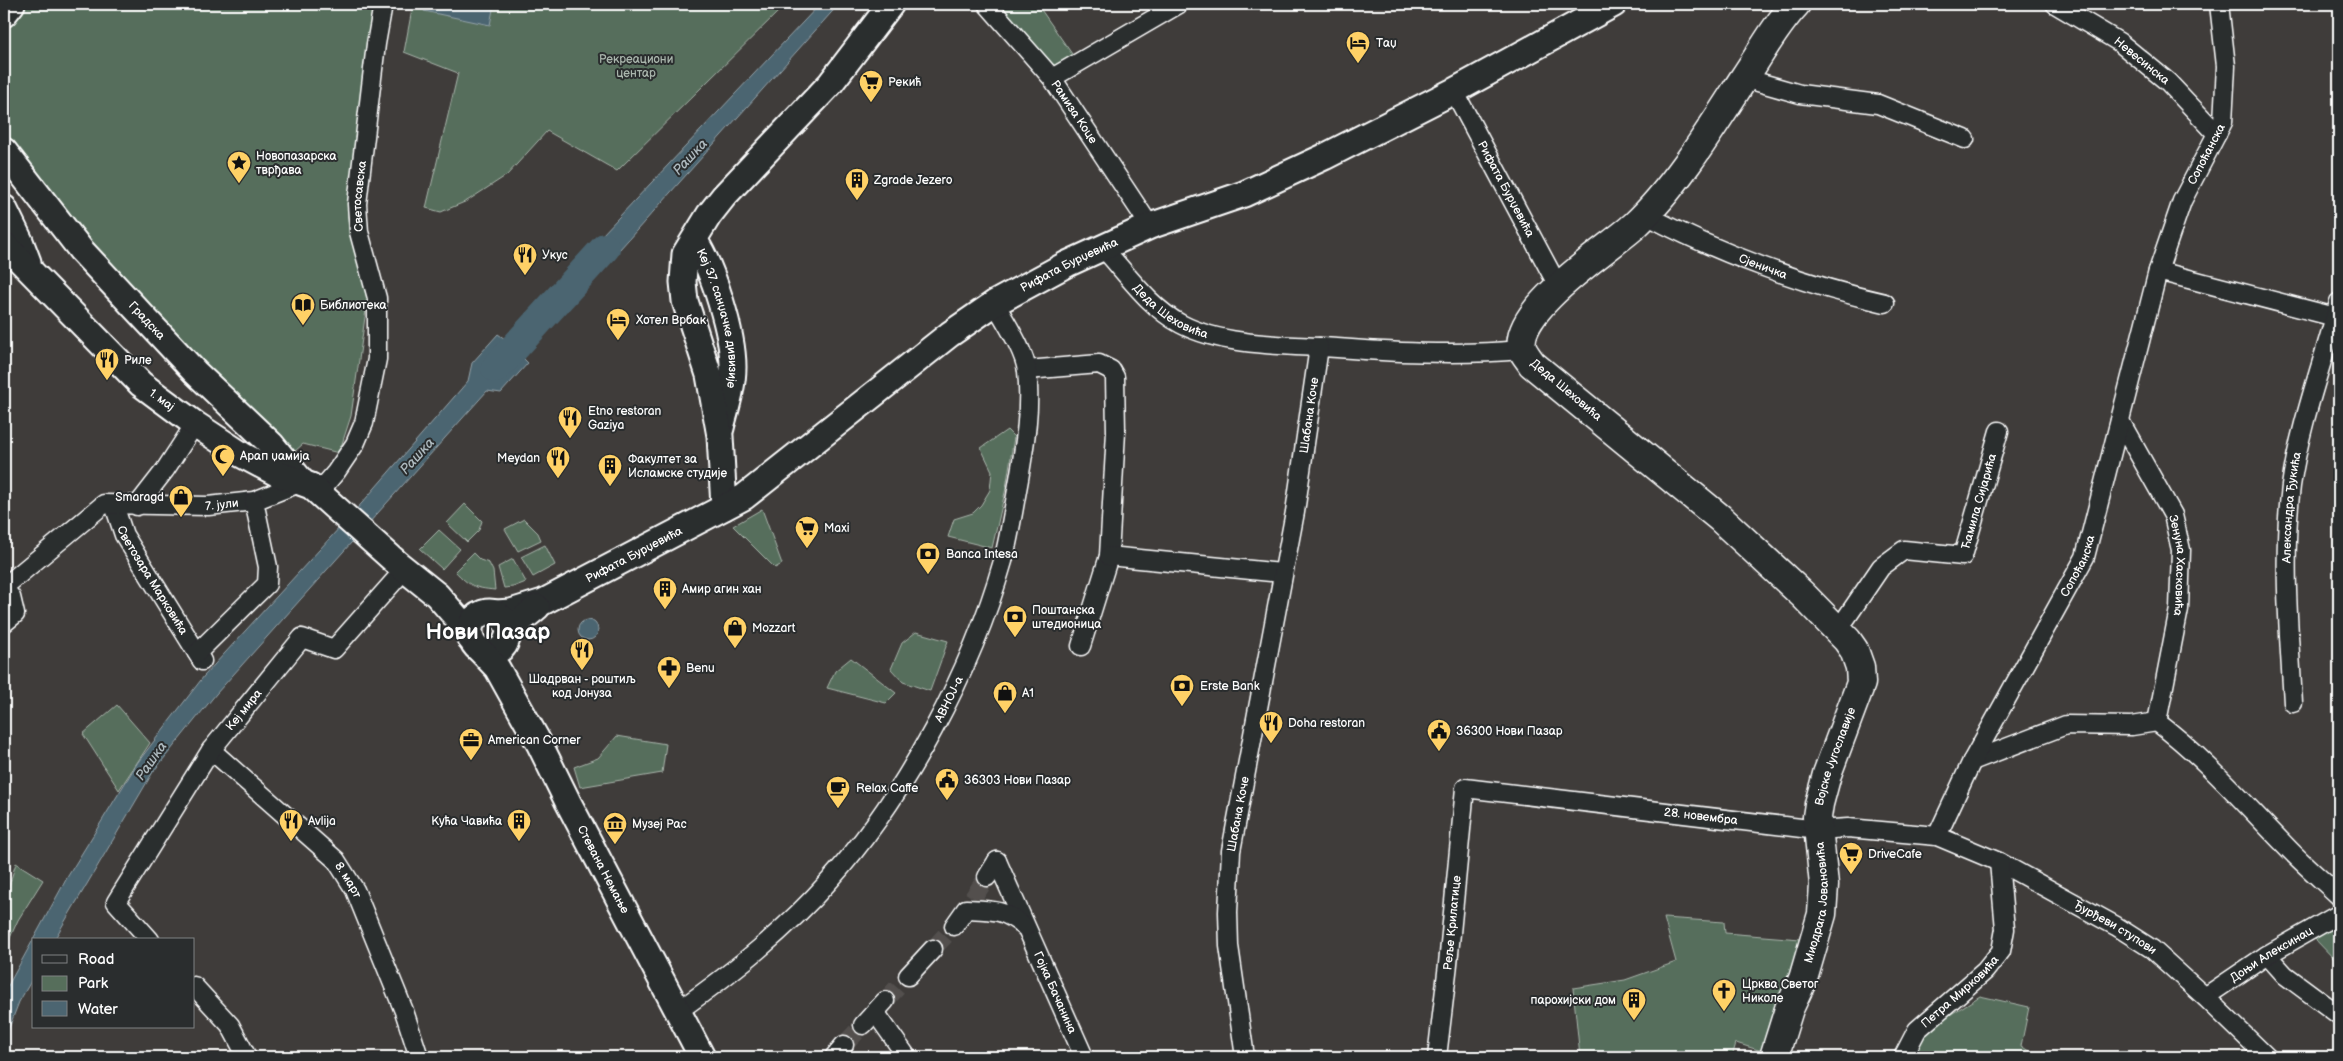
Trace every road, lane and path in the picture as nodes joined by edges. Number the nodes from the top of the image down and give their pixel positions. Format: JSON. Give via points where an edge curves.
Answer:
{"nodes":[{"id":1,"x":12,"y":4,"type":"edge"},
{"id":2,"x":383,"y":4,"type":"edge"},
{"id":3,"x":891,"y":4,"type":"edge"},
{"id":4,"x":988,"y":4,"type":"edge"},
{"id":5,"x":1179,"y":4,"type":"edge"},
{"id":6,"x":1614,"y":4,"type":"edge"},
{"id":7,"x":1796,"y":4,"type":"edge"},
{"id":8,"x":2055,"y":4,"type":"edge"},
{"id":9,"x":2219,"y":4,"type":"edge"},
{"id":10,"x":4,"y":14,"type":"edge"},
{"id":11,"x":1052,"y":78,"type":"junction"},
{"id":12,"x":1744,"y":78,"type":"junction"},
{"id":13,"x":1454,"y":91,"type":"junction"},
{"id":14,"x":2217,"y":134,"type":"junction"},
{"id":15,"x":1965,"y":139,"type":"dead end"},
{"id":16,"x":7,"y":159,"type":"edge"},
{"id":17,"x":4,"y":208,"type":"edge"},
{"id":18,"x":1646,"y":214,"type":"junction"},
{"id":19,"x":1150,"y":226,"type":"junction"},
{"id":20,"x":4,"y":244,"type":"edge"},
{"id":21,"x":1103,"y":248,"type":"junction"},
{"id":22,"x":2158,"y":271,"type":"junction"},
{"id":23,"x":31,"y":273,"type":"junction"},
{"id":24,"x":1558,"y":286,"type":"junction"},
{"id":25,"x":995,"y":303,"type":"junction"},
{"id":26,"x":1885,"y":303,"type":"dead end"},
{"id":27,"x":2338,"y":312,"type":"edge"},
{"id":28,"x":1319,"y":347,"type":"junction"},
{"id":29,"x":1522,"y":350,"type":"junction"},
{"id":30,"x":1027,"y":370,"type":"junction"},
{"id":31,"x":2120,"y":421,"type":"junction"},
{"id":32,"x":195,"y":424,"type":"junction"},
{"id":33,"x":1999,"y":431,"type":"dead end"},
{"id":34,"x":310,"y":487,"type":"junction"},
{"id":35,"x":254,"y":501,"type":"junction"},
{"id":36,"x":114,"y":505,"type":"junction"},
{"id":37,"x":137,"y":506,"type":"junction"},
{"id":38,"x":724,"y":507,"type":"junction"},
{"id":39,"x":1108,"y":556,"type":"junction"},
{"id":40,"x":404,"y":570,"type":"junction"},
{"id":41,"x":1282,"y":573,"type":"junction"},
{"id":42,"x":4,"y":588,"type":"edge"},
{"id":43,"x":436,"y":595,"type":"junction"},
{"id":44,"x":4,"y":623,"type":"edge"},
{"id":45,"x":498,"y":626,"type":"junction"},
{"id":46,"x":1838,"y":630,"type":"junction"},
{"id":47,"x":475,"y":644,"type":"junction"},
{"id":48,"x":1081,"y":646,"type":"dead end"},
{"id":49,"x":506,"y":682,"type":"junction"},
{"id":50,"x":1861,"y":683,"type":"joint"},
{"id":51,"x":2293,"y":703,"type":"dead end"},
{"id":52,"x":2157,"y":722,"type":"junction"},
{"id":53,"x":210,"y":750,"type":"junction"},
{"id":54,"x":1972,"y":761,"type":"junction"},
{"id":55,"x":1465,"y":788,"type":"joint"},
{"id":56,"x":1818,"y":830,"type":"junction"},
{"id":57,"x":1937,"y":836,"type":"junction"},
{"id":58,"x":1999,"y":862,"type":"junction"},
{"id":59,"x":987,"y":877,"type":"tunnel mouth"},
{"id":60,"x":2339,"y":896,"type":"edge"},
{"id":61,"x":2339,"y":914,"type":"edge"},
{"id":62,"x":954,"y":926,"type":"tunnel mouth"},
{"id":63,"x":1026,"y":928,"type":"junction"},
{"id":64,"x":148,"y":938,"type":"edge"},
{"id":65,"x":933,"y":949,"type":"tunnel mouth"},
{"id":66,"x":2267,"y":955,"type":"junction"},
{"id":67,"x":908,"y":976,"type":"tunnel mouth"},
{"id":68,"x":195,"y":987,"type":"edge"},
{"id":69,"x":2205,"y":996,"type":"junction"},
{"id":70,"x":678,"y":1010,"type":"junction"},
{"id":71,"x":875,"y":1013,"type":"dead end"},
{"id":72,"x":2339,"y":1015,"type":"edge"},
{"id":73,"x":241,"y":1054,"type":"edge"},
{"id":74,"x":419,"y":1057,"type":"edge"},
{"id":75,"x":702,"y":1057,"type":"edge"},
{"id":76,"x":907,"y":1057,"type":"edge"},
{"id":77,"x":1084,"y":1057,"type":"edge"},
{"id":78,"x":1245,"y":1057,"type":"edge"},
{"id":79,"x":1437,"y":1057,"type":"edge"},
{"id":80,"x":1774,"y":1057,"type":"edge"},
{"id":81,"x":1903,"y":1057,"type":"edge"},
{"id":82,"x":2267,"y":1057,"type":"edge"}],
"edges":[{"from":1,"to":10,"type":"street"},
{"from":2,"to":34,"type":"street","name":"Светосавска","via":[[357,204],[359,232],[377,298],[378,359],[364,422],[355,444],[336,472]]},
{"from":3,"to":38,"type":"street","name":"Кеј 37. санџачке дивизије","via":[[830,84],[724,196],[685,254],[685,301],[705,359],[720,436]]},
{"from":4,"to":11,"type":"street","name":"Рамиза Коце"},
{"from":5,"to":11,"type":"street"},
{"from":6,"to":13,"type":"street","name":"Рифата Бурџевића"},
{"from":7,"to":12,"type":"main road","via":[[1766,42]]},
{"from":8,"to":14,"type":"street","name":"Невесинска","via":[[2119,42],[2168,82]]},
{"from":9,"to":14,"type":"street","name":"Сопоћанска","via":[[2226,94],[2223,122]]},
{"from":11,"to":19,"type":"street","name":"Рамиза Коце"},
{"from":12,"to":15,"type":"street","via":[[1800,94],[1878,104]]},
{"from":12,"to":18,"type":"main road","via":[[1669,187]]},
{"from":13,"to":19,"type":"street","name":"Рифата Бурџевића","via":[[1244,194]]},
{"from":13,"to":24,"type":"street","name":"Рифата Бурџевића"},
{"from":14,"to":22,"type":"street","name":"Сопоћанска","via":[[2182,201]]},
{"from":16,"to":34,"type":"street","name":"Градска","via":[[87,257],[195,372],[271,444]]},
{"from":17,"to":23,"type":"street","via":[[26,254]]},
{"from":18,"to":24,"type":"main road"},
{"from":18,"to":26,"type":"street","name":"Сјеничка","via":[[1688,237],[1722,250]]},
{"from":19,"to":21,"type":"street","name":"Рифата Бурџевића"},
{"from":20,"to":23,"type":"street","name":"1. мај"},
{"from":21,"to":25,"type":"street","name":"Рифата Бурџевића"},
{"from":21,"to":28,"type":"street","name":"Деда Шеховића","via":[[1158,308],[1196,331],[1268,344]]},
{"from":22,"to":27,"type":"street"},
{"from":22,"to":31,"type":"street","name":"Сопоћанска"},
{"from":23,"to":32,"type":"street","name":"1. мај","via":[[141,384]]},
{"from":24,"to":29,"type":"main road","via":[[1528,324],[1523,334]]},
{"from":25,"to":30,"type":"street","name":"АВНОЈ-а","via":[[1025,360]]},
{"from":25,"to":38,"type":"street","name":"Рифата Бурџевића","via":[[907,367],[756,489]]},
{"from":27,"to":51,"type":"street","name":"Александра Ђукића","via":[[2308,408],[2292,485],[2286,584]]},
{"from":28,"to":29,"type":"street","name":"Деда Шеховића","via":[[1432,354]]},
{"from":28,"to":41,"type":"street","name":"Шабана Коче"},
{"from":29,"to":46,"type":"main road","name":"Деда Шеховића","via":[[1542,373],[1727,524]]},
{"from":30,"to":39,"type":"street","via":[[1099,364],[1115,377],[1116,432]]},
{"from":30,"to":70,"type":"street","name":"АВНОЈ-а","via":[[1028,403],[1022,460],[1003,562],[968,656],[935,725],[876,820],[829,881],[765,944]]},
{"from":31,"to":52,"type":"street","name":"Зенуна Хасковића","via":[[2173,515],[2181,550],[2179,610]]},
{"from":31,"to":54,"type":"street","name":"Сопоћанска","via":[[2085,557]]},
{"from":32,"to":34,"type":"street","name":"1. мај","via":[[278,474]]},
{"from":32,"to":37,"type":"street"},
{"from":33,"to":46,"type":"street","name":"Ћамила Сијарића","via":[[1963,556],[1904,550],[1881,567]]},
{"from":34,"to":35,"type":"street","name":"7. јули"},
{"from":34,"to":40,"type":"street","name":"1. мај"},
{"from":35,"to":36,"type":"street","name":"Светозара Марковића","via":[[268,567],[267,584],[199,657],[124,535]]},
{"from":35,"to":37,"type":"street","name":"7. јули","via":[[208,506]]},
{"from":36,"to":37,"type":"street","name":"7. јули"},
{"from":36,"to":42,"type":"street","name":"7. јули","via":[[104,504]]},
{"from":38,"to":45,"type":"street","name":"Рифата Бурџевића","via":[[543,602],[512,612]]},
{"from":39,"to":41,"type":"street"},
{"from":39,"to":48,"type":"street"},
{"from":40,"to":43,"type":"street"},
{"from":40,"to":53,"type":"street","name":"Кеј мира","via":[[334,649],[302,638]]},
{"from":41,"to":78,"type":"street","name":"Шабана Коче","via":[[1230,856],[1229,946]]},
{"from":42,"to":44,"type":"street","name":"7. јули","via":[[11,597],[15,614]]},
{"from":43,"to":45,"type":"street"},
{"from":43,"to":47,"type":"street","via":[[465,627]]},
{"from":45,"to":47,"type":"street","name":"Рифата Бурџевића","via":[[492,652]]},
{"from":45,"to":47,"type":"street","via":[[478,616],[471,625]]},
{"from":45,"to":49,"type":"street"},
{"from":46,"to":50,"type":"main road","name":"Деда Шеховића","via":[[1854,650]]},
{"from":47,"to":49,"type":"street"},
{"from":49,"to":70,"type":"street","name":"Стевана Немање"},
{"from":50,"to":56,"type":"main road","name":"Војске Југославије","via":[[1823,787]]},
{"from":52,"to":54,"type":"street","via":[[2132,726],[2066,725]]},
{"from":52,"to":60,"type":"street","via":[[2211,767]]},
{"from":53,"to":64,"type":"street","name":"Кеј мира","via":[[116,902]]},
{"from":53,"to":74,"type":"street","name":"8. март","via":[[342,868],[358,898]]},
{"from":54,"to":57,"type":"street","name":"Сопоћанска"},
{"from":55,"to":56,"type":"street","name":"28. новембра"},
{"from":55,"to":79,"type":"street","name":"Реље Крилатице"},
{"from":56,"to":57,"type":"street","name":"28. новембра","via":[[1848,828]]},
{"from":56,"to":80,"type":"main road","name":"Миодрага Јовановића","via":[[1824,885],[1822,914],[1804,979],[1789,1009]]},
{"from":57,"to":58,"type":"street","name":"Ђурђеви ступови"},
{"from":58,"to":69,"type":"street","name":"Ђурђеви ступови","via":[[2123,930],[2152,949]]},
{"from":58,"to":81,"type":"street","name":"Петра Мирковића","via":[[2005,929],[2001,951],[1984,971],[1917,1030]]},
{"from":59,"to":63,"type":"street","name":"Гојка Бачанина","via":[[997,861]]},
{"from":61,"to":66,"type":"street","name":"Доњи Алексинац"},
{"from":62,"to":63,"type":"street","name":"Гојка Бачанина","via":[[970,904],[1011,915]]},
{"from":63,"to":77,"type":"street","name":"Гојка Бачанина"},
{"from":65,"to":67,"type":"street"},
{"from":66,"to":69,"type":"street","name":"Доњи Алексинац"},
{"from":66,"to":72,"type":"street","via":[[2285,975]]},
{"from":68,"to":73,"type":"street","via":[[230,1025]]},
{"from":69,"to":82,"type":"street","name":"Ђурђеви ступови"},
{"from":70,"to":75,"type":"street","name":"Стевана Немање"},
{"from":71,"to":76,"type":"street"}]}
